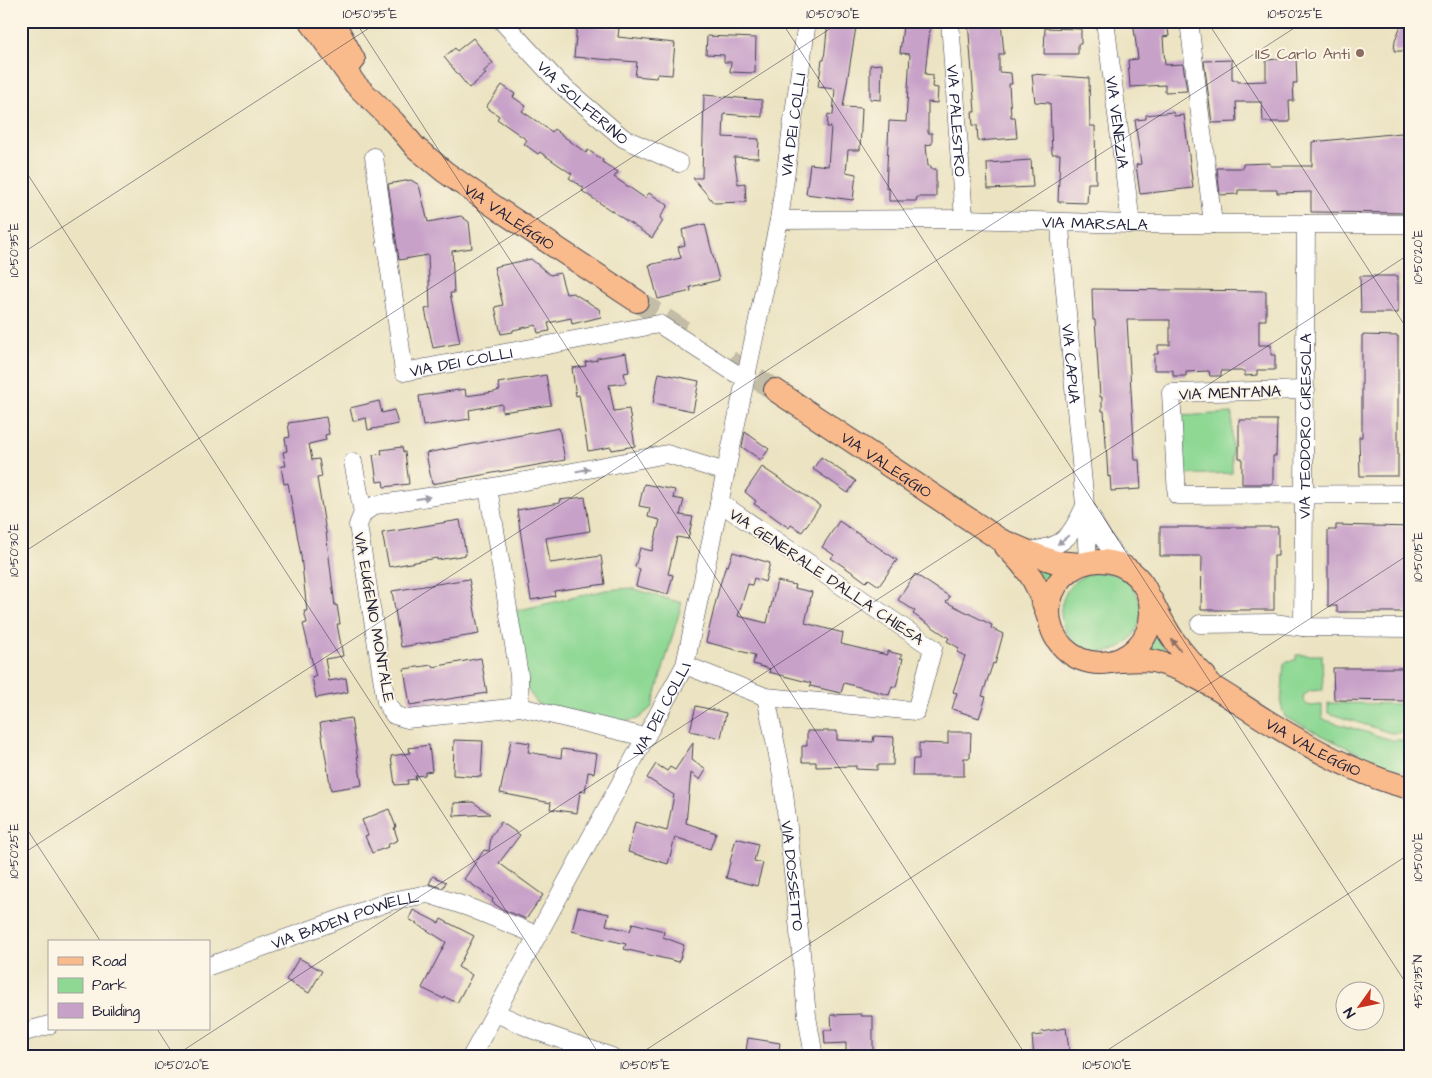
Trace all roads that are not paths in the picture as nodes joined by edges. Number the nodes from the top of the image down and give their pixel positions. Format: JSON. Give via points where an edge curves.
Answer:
{"nodes":[{"id":1,"x":310,"y":21,"type":"edge"},
{"id":2,"x":333,"y":21,"type":"edge"},
{"id":3,"x":502,"y":21,"type":"edge"},
{"id":4,"x":807,"y":21,"type":"edge"},
{"id":5,"x":950,"y":21,"type":"edge"},
{"id":6,"x":1105,"y":21,"type":"edge"},
{"id":7,"x":1189,"y":21,"type":"edge"},
{"id":8,"x":394,"y":122,"type":"junction"},
{"id":9,"x":374,"y":157,"type":"dead end"},
{"id":10,"x":679,"y":162,"type":"dead end"},
{"id":11,"x":964,"y":219,"type":"junction"},
{"id":12,"x":779,"y":220,"type":"junction"},
{"id":13,"x":1060,"y":223,"type":"junction"},
{"id":14,"x":1131,"y":224,"type":"junction"},
{"id":15,"x":1213,"y":224,"type":"junction"},
{"id":16,"x":1306,"y":224,"type":"junction"},
{"id":17,"x":1411,"y":224,"type":"edge"},
{"id":18,"x":637,"y":301,"type":"tunnel mouth"},
{"id":19,"x":746,"y":375,"type":"junction"},
{"id":20,"x":775,"y":390,"type":"tunnel mouth"},
{"id":21,"x":1306,"y":390,"type":"junction"},
{"id":22,"x":353,"y":462,"type":"dead end"},
{"id":23,"x":726,"y":472,"type":"junction"},
{"id":24,"x":488,"y":488,"type":"junction"},
{"id":25,"x":1411,"y":494,"type":"edge"},
{"id":26,"x":1304,"y":496,"type":"junction"},
{"id":27,"x":719,"y":502,"type":"junction"},
{"id":28,"x":1086,"y":505,"type":"junction"},
{"id":29,"x":369,"y":509,"type":"junction"},
{"id":30,"x":998,"y":539,"type":"junction"},
{"id":31,"x":1024,"y":551,"type":"junction"},
{"id":32,"x":1085,"y":563,"type":"junction"},
{"id":33,"x":1125,"y":567,"type":"junction"},
{"id":34,"x":1145,"y":587,"type":"junction"},
{"id":35,"x":1050,"y":620,"type":"junction"},
{"id":36,"x":1200,"y":624,"type":"dead end"},
{"id":37,"x":1303,"y":627,"type":"junction"},
{"id":38,"x":1411,"y":628,"type":"edge"},
{"id":39,"x":1111,"y":662,"type":"junction"},
{"id":40,"x":685,"y":665,"type":"junction"},
{"id":41,"x":1223,"y":692,"type":"junction"},
{"id":42,"x":766,"y":697,"type":"junction"},
{"id":43,"x":520,"y":707,"type":"junction"},
{"id":44,"x":645,"y":737,"type":"junction"},
{"id":45,"x":1411,"y":788,"type":"edge"},
{"id":46,"x":537,"y":935,"type":"junction"},
{"id":47,"x":210,"y":966,"type":"edge"},
{"id":48,"x":496,"y":1013,"type":"junction"},
{"id":49,"x":48,"y":1024,"type":"edge"},
{"id":50,"x":21,"y":1033,"type":"edge"},
{"id":51,"x":471,"y":1057,"type":"edge"},
{"id":52,"x":612,"y":1057,"type":"edge"},
{"id":53,"x":814,"y":1057,"type":"edge"}],
"edges":[{"from":1,"to":8,"type":"main road","name":"VIA VALEGGIO","via":[[355,84]]},
{"from":2,"to":8,"type":"main road","name":"VIA VALEGGIO","via":[[363,76]]},
{"from":3,"to":10,"type":"street","name":"VIA SOLFERINO","via":[[558,83],[623,138]]},
{"from":4,"to":12,"type":"street","name":"VIA DEI COLLI"},
{"from":5,"to":11,"type":"street","name":"VIA PALESTRO"},
{"from":6,"to":14,"type":"street","name":"VIA VENEZIA"},
{"from":7,"to":15,"type":"street"},
{"from":8,"to":18,"type":"main road","name":"VIA VALEGGIO","via":[[416,148],[445,172]]},
{"from":9,"to":19,"type":"street","name":"VIA DEI COLLI","via":[[404,372],[659,324],[734,373]]},
{"from":11,"to":12,"type":"street","name":"VIA MARSALA"},
{"from":11,"to":13,"type":"street","name":"VIA MARSALA"},
{"from":12,"to":19,"type":"street","name":"VIA DEI COLLI"},
{"from":13,"to":14,"type":"street","name":"VIA MARSALA"},
{"from":13,"to":28,"type":"street","name":"VIA CAPUA"},
{"from":14,"to":15,"type":"street","name":"VIA MARSALA"},
{"from":15,"to":16,"type":"street","name":"VIA MARSALA"},
{"from":16,"to":17,"type":"street","name":"VIA MARSALA"},
{"from":16,"to":21,"type":"street","name":"VIA TEODORO CIRESOLA"},
{"from":19,"to":23,"type":"street","name":"VIA DEI COLLI"},
{"from":20,"to":30,"type":"main road","name":"VIA VALEGGIO"},
{"from":21,"to":26,"type":"street","name":"VIA TEODORO CIRESOLA"},
{"from":21,"to":26,"type":"street","name":"VIA MENTANA","via":[[1171,393],[1177,495]]},
{"from":22,"to":29,"type":"street","name":"VIA EUGENIO MONTALE"},
{"from":24,"to":23,"type":"street","one_way":true,"via":[[667,454]]},
{"from":23,"to":27,"type":"street","name":"VIA DEI COLLI"},
{"from":29,"to":24,"type":"street","one_way":true},
{"from":24,"to":43,"type":"street","via":[[518,675]]},
{"from":25,"to":26,"type":"street"},
{"from":26,"to":37,"type":"street","name":"VIA TEODORO CIRESOLA"},
{"from":27,"to":40,"type":"street","name":"VIA DEI COLLI"},
{"from":27,"to":42,"type":"street","name":"VIA GENERALE DALLA CHIESA","via":[[933,648],[916,711]]},
{"from":28,"to":31,"type":"street","one_way":true,"via":[[1066,539],[1056,545]]},
{"from":28,"to":32,"type":"street","name":"VIA CAPUA"},
{"from":28,"to":33,"type":"street","name":"VIA CAPUA","via":[[1108,548]]},
{"from":29,"to":43,"type":"street","name":"VIA EUGENIO MONTALE","via":[[358,525],[386,702],[394,714],[407,720]]},
{"from":30,"to":31,"type":"main road","name":"VIA VALEGGIO"},
{"from":30,"to":35,"type":"main road","name":"VIA VALEGGIO","via":[[1036,582]]},
{"from":31,"to":32,"type":"main road","name":"VIA VALEGGIO","via":[[1056,562]]},
{"from":32,"to":33,"type":"main road","via":[[1101,561]]},
{"from":32,"to":35,"type":"main road","via":[[1070,571],[1056,587],[1049,606]]},
{"from":33,"to":34,"type":"main road"},
{"from":34,"to":39,"type":"main road","via":[[1151,602],[1147,633],[1126,657]]},
{"from":41,"to":34,"type":"main road","name":"VIA VALEGGIO","one_way":true,"via":[[1175,644]]},
{"from":35,"to":39,"type":"main road","via":[[1055,636],[1079,659]]},
{"from":36,"to":37,"type":"street","via":[[1274,623]]},
{"from":37,"to":38,"type":"street"},
{"from":39,"to":41,"type":"main road","name":"VIA VALEGGIO","via":[[1156,662],[1178,669]]},
{"from":40,"to":42,"type":"street","name":"VIA GENERALE DALLA CHIESA"},
{"from":40,"to":44,"type":"street","name":"VIA DEI COLLI"},
{"from":41,"to":45,"type":"main road","name":"VIA VALEGGIO","via":[[1327,754],[1365,773]]},
{"from":42,"to":53,"type":"street","name":"VIA DOSSETTO","via":[[782,775]]},
{"from":43,"to":44,"type":"street","name":"VIA EUGENIO MONTALE"},
{"from":44,"to":46,"type":"street","name":"VIA DEI COLLI"},
{"from":46,"to":47,"type":"street","name":"VIA BADEN POWELL","via":[[428,894],[391,902]]},
{"from":46,"to":48,"type":"street","name":"VIA DEI COLLI"},
{"from":48,"to":51,"type":"street","name":"VIA DEI COLLI"},
{"from":48,"to":52,"type":"street"},
{"from":49,"to":50,"type":"street"}]}
